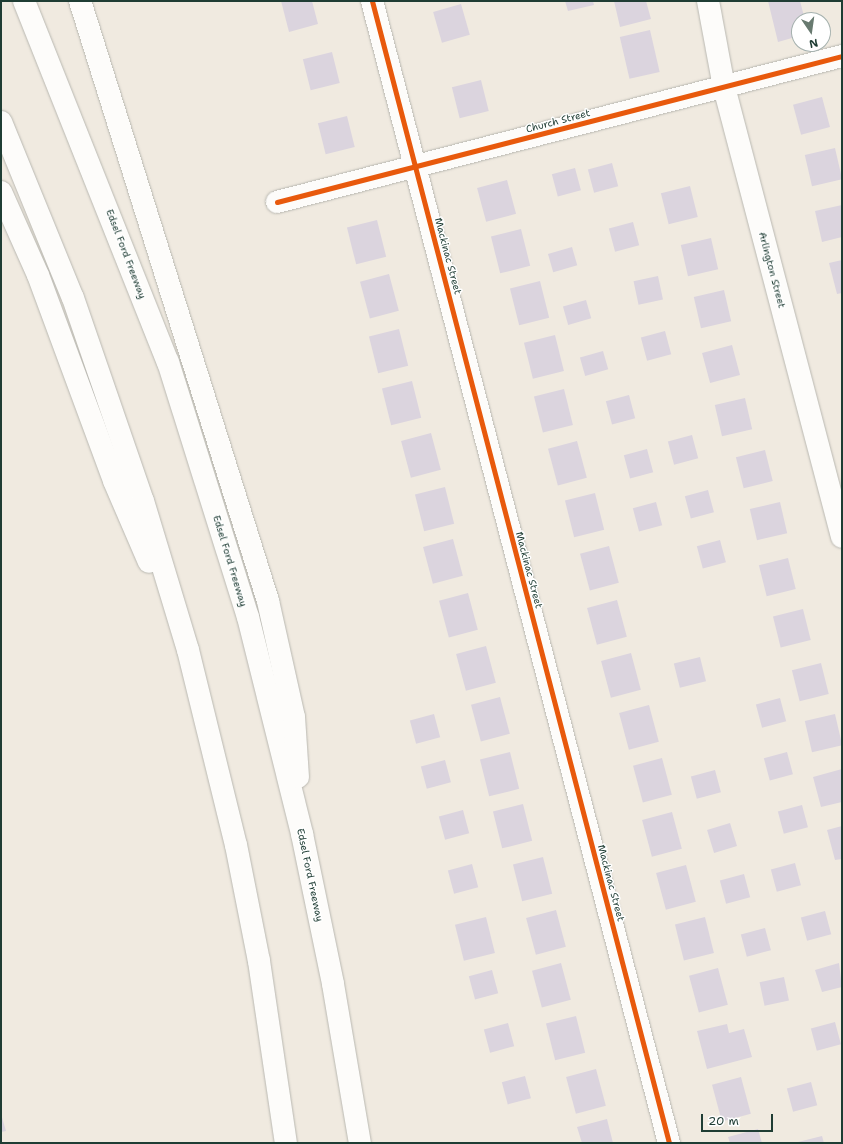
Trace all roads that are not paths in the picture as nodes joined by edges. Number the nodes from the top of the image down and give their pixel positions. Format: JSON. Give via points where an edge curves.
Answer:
{"nodes":[{"id":1,"x":24,"y":1,"type":"edge"},
{"id":2,"x":80,"y":1,"type":"edge"},
{"id":3,"x":372,"y":1,"type":"edge"},
{"id":4,"x":708,"y":1,"type":"edge"},
{"id":5,"x":842,"y":56,"type":"edge"},
{"id":6,"x":724,"y":87,"type":"junction"},
{"id":7,"x":1,"y":122,"type":"edge"},
{"id":8,"x":415,"y":168,"type":"junction"},
{"id":9,"x":1,"y":192,"type":"edge"},
{"id":10,"x":277,"y":202,"type":"dead end"},
{"id":11,"x":842,"y":537,"type":"edge"},
{"id":12,"x":188,"y":650,"type":"junction"},
{"id":13,"x":302,"y":834,"type":"junction"},
{"id":14,"x":286,"y":1143,"type":"edge"},
{"id":15,"x":360,"y":1143,"type":"edge"},
{"id":16,"x":669,"y":1143,"type":"edge"}],
"edges":[{"from":1,"to":13,"type":"main road","name":"Edsel Ford Freeway","via":[[168,362],[248,617]]},
{"from":2,"to":13,"type":"main road","via":[[268,601],[294,717]]},
{"from":3,"to":8,"type":"main road","name":"Mackinac Street"},
{"from":4,"to":6,"type":"main road","name":"Arlington Street"},
{"from":5,"to":6,"type":"main road","name":"Church Street"},
{"from":6,"to":8,"type":"main road","name":"Church Street"},
{"from":6,"to":11,"type":"main road","name":"Arlington Street"},
{"from":7,"to":12,"type":"main road","via":[[73,298],[143,501]]},
{"from":8,"to":10,"type":"main road","name":"Church Street"},
{"from":8,"to":16,"type":"main road","name":"Mackinac Street"},
{"from":9,"to":12,"type":"main road","via":[[38,275],[114,482]]},
{"from":12,"to":14,"type":"main road","via":[[259,961]]},
{"from":13,"to":15,"type":"main road","name":"Edsel Ford Freeway","via":[[333,984]]}]}
